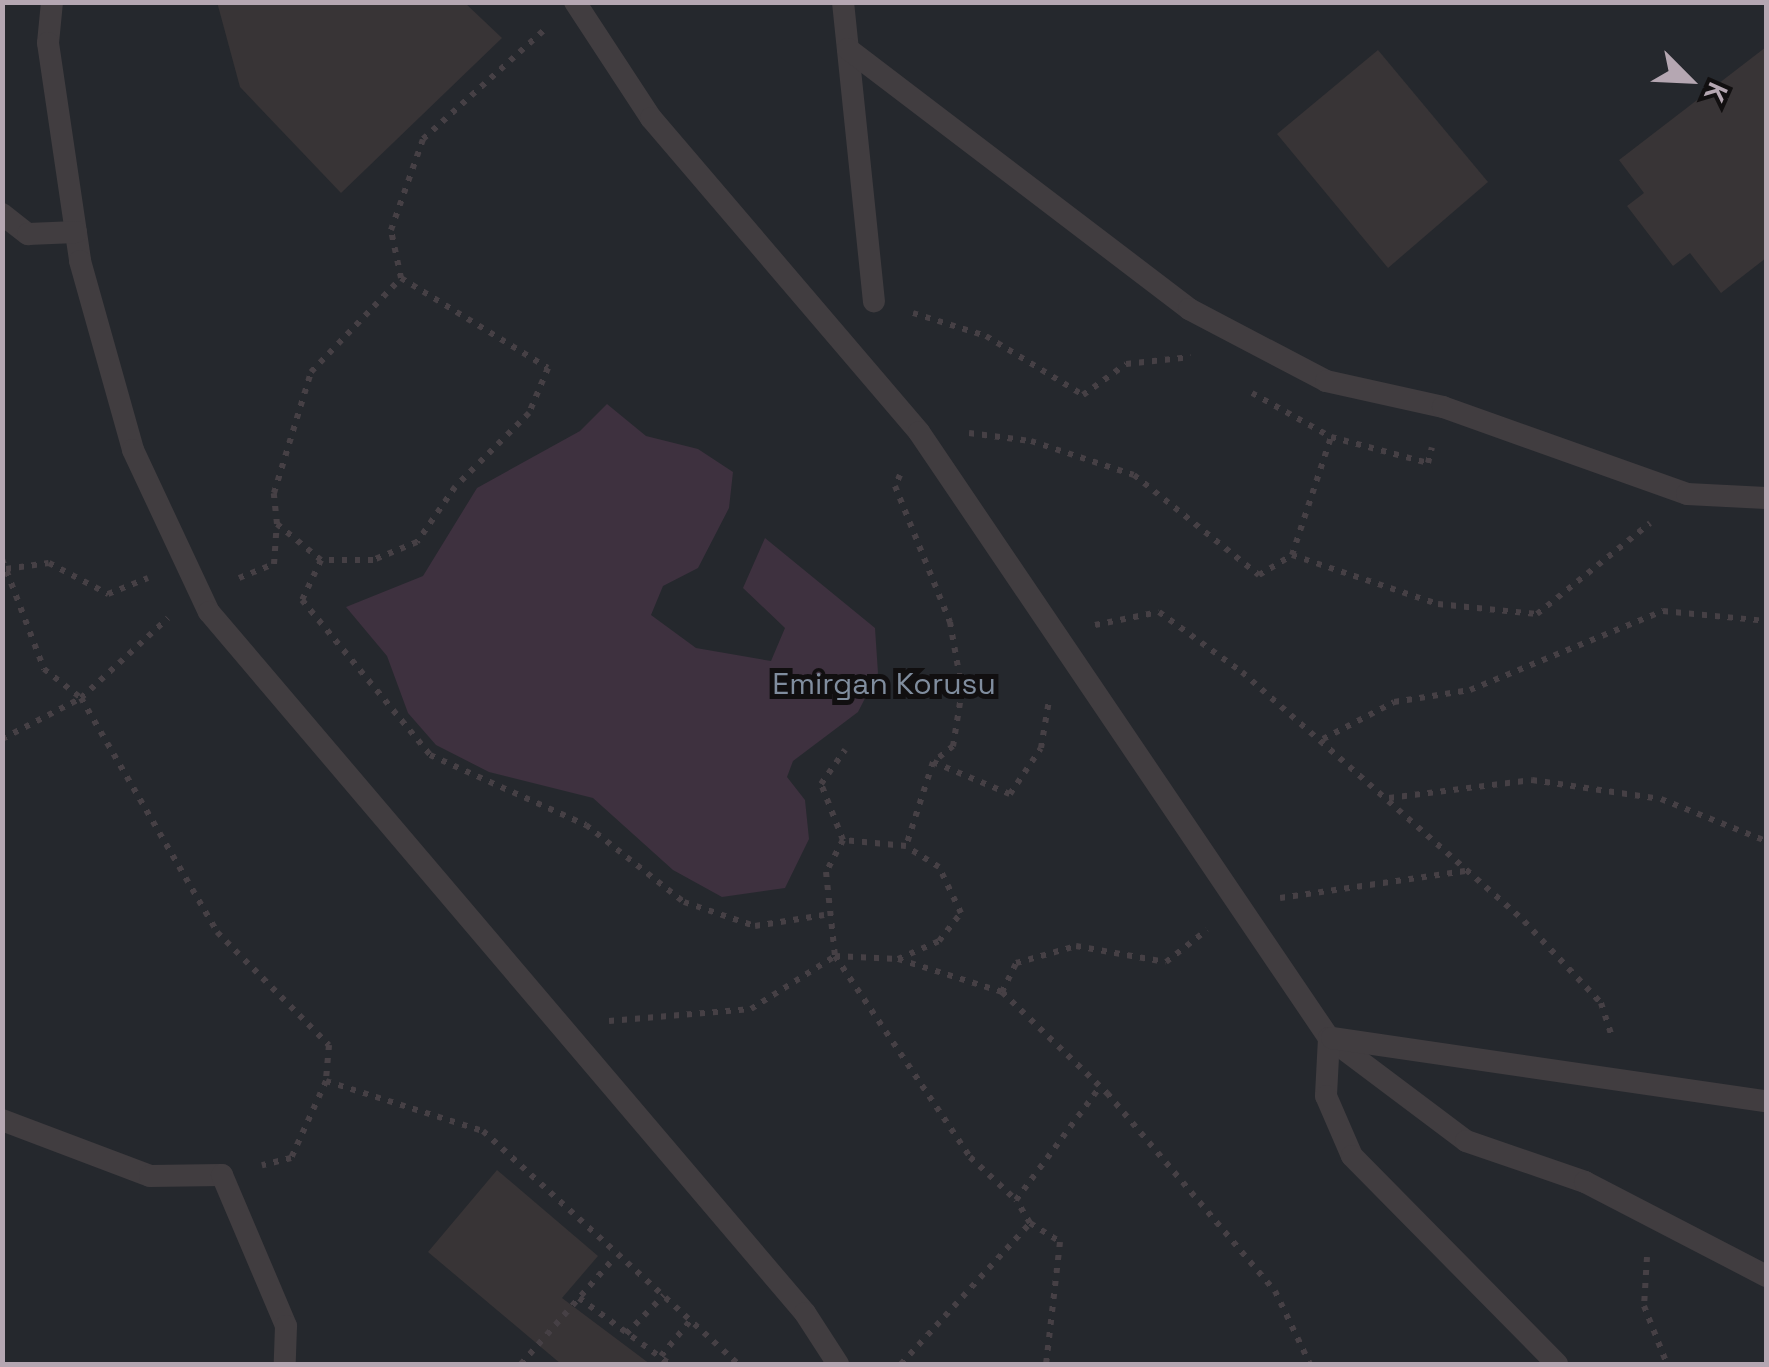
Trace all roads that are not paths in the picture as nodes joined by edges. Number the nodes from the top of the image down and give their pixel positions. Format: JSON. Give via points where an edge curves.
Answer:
{"nodes":[{"id":1,"x":52,"y":2,"type":"edge"},
{"id":2,"x":843,"y":2,"type":"edge"},
{"id":3,"x":568,"y":9,"type":"edge"},
{"id":4,"x":848,"y":49,"type":"junction"},
{"id":5,"x":2,"y":214,"type":"edge"},
{"id":6,"x":76,"y":232,"type":"junction"},
{"id":7,"x":874,"y":302,"type":"road end"},
{"id":8,"x":1766,"y":498,"type":"edge"},
{"id":9,"x":1329,"y":1038,"type":"junction"},
{"id":10,"x":1766,"y":1101,"type":"edge"},
{"id":11,"x":2,"y":1120,"type":"edge"},
{"id":12,"x":1766,"y":1276,"type":"edge"},
{"id":13,"x":285,"y":1364,"type":"edge"},
{"id":14,"x":838,"y":1364,"type":"edge"},
{"id":15,"x":1557,"y":1364,"type":"edge"}],
"edges":[{"from":1,"to":6,"type":"lane","via":[[48,43]]},
{"from":2,"to":4,"type":"lane"},
{"from":3,"to":9,"type":"lane","via":[[651,118],[918,432],[1062,631]]},
{"from":4,"to":7,"type":"lane"},
{"from":4,"to":8,"type":"lane","via":[[1206,318],[1326,381],[1443,407],[1688,494]]},
{"from":5,"to":6,"type":"lane","via":[[28,234]]},
{"from":6,"to":14,"type":"lane","via":[[133,450],[209,612],[805,1313]]},
{"from":9,"to":10,"type":"lane"},
{"from":9,"to":12,"type":"lane","via":[[1466,1141],[1649,1216]]},
{"from":9,"to":15,"type":"lane","via":[[1326,1096],[1352,1156]]},
{"from":11,"to":13,"type":"lane","via":[[150,1176],[222,1175],[286,1326]]}]}
